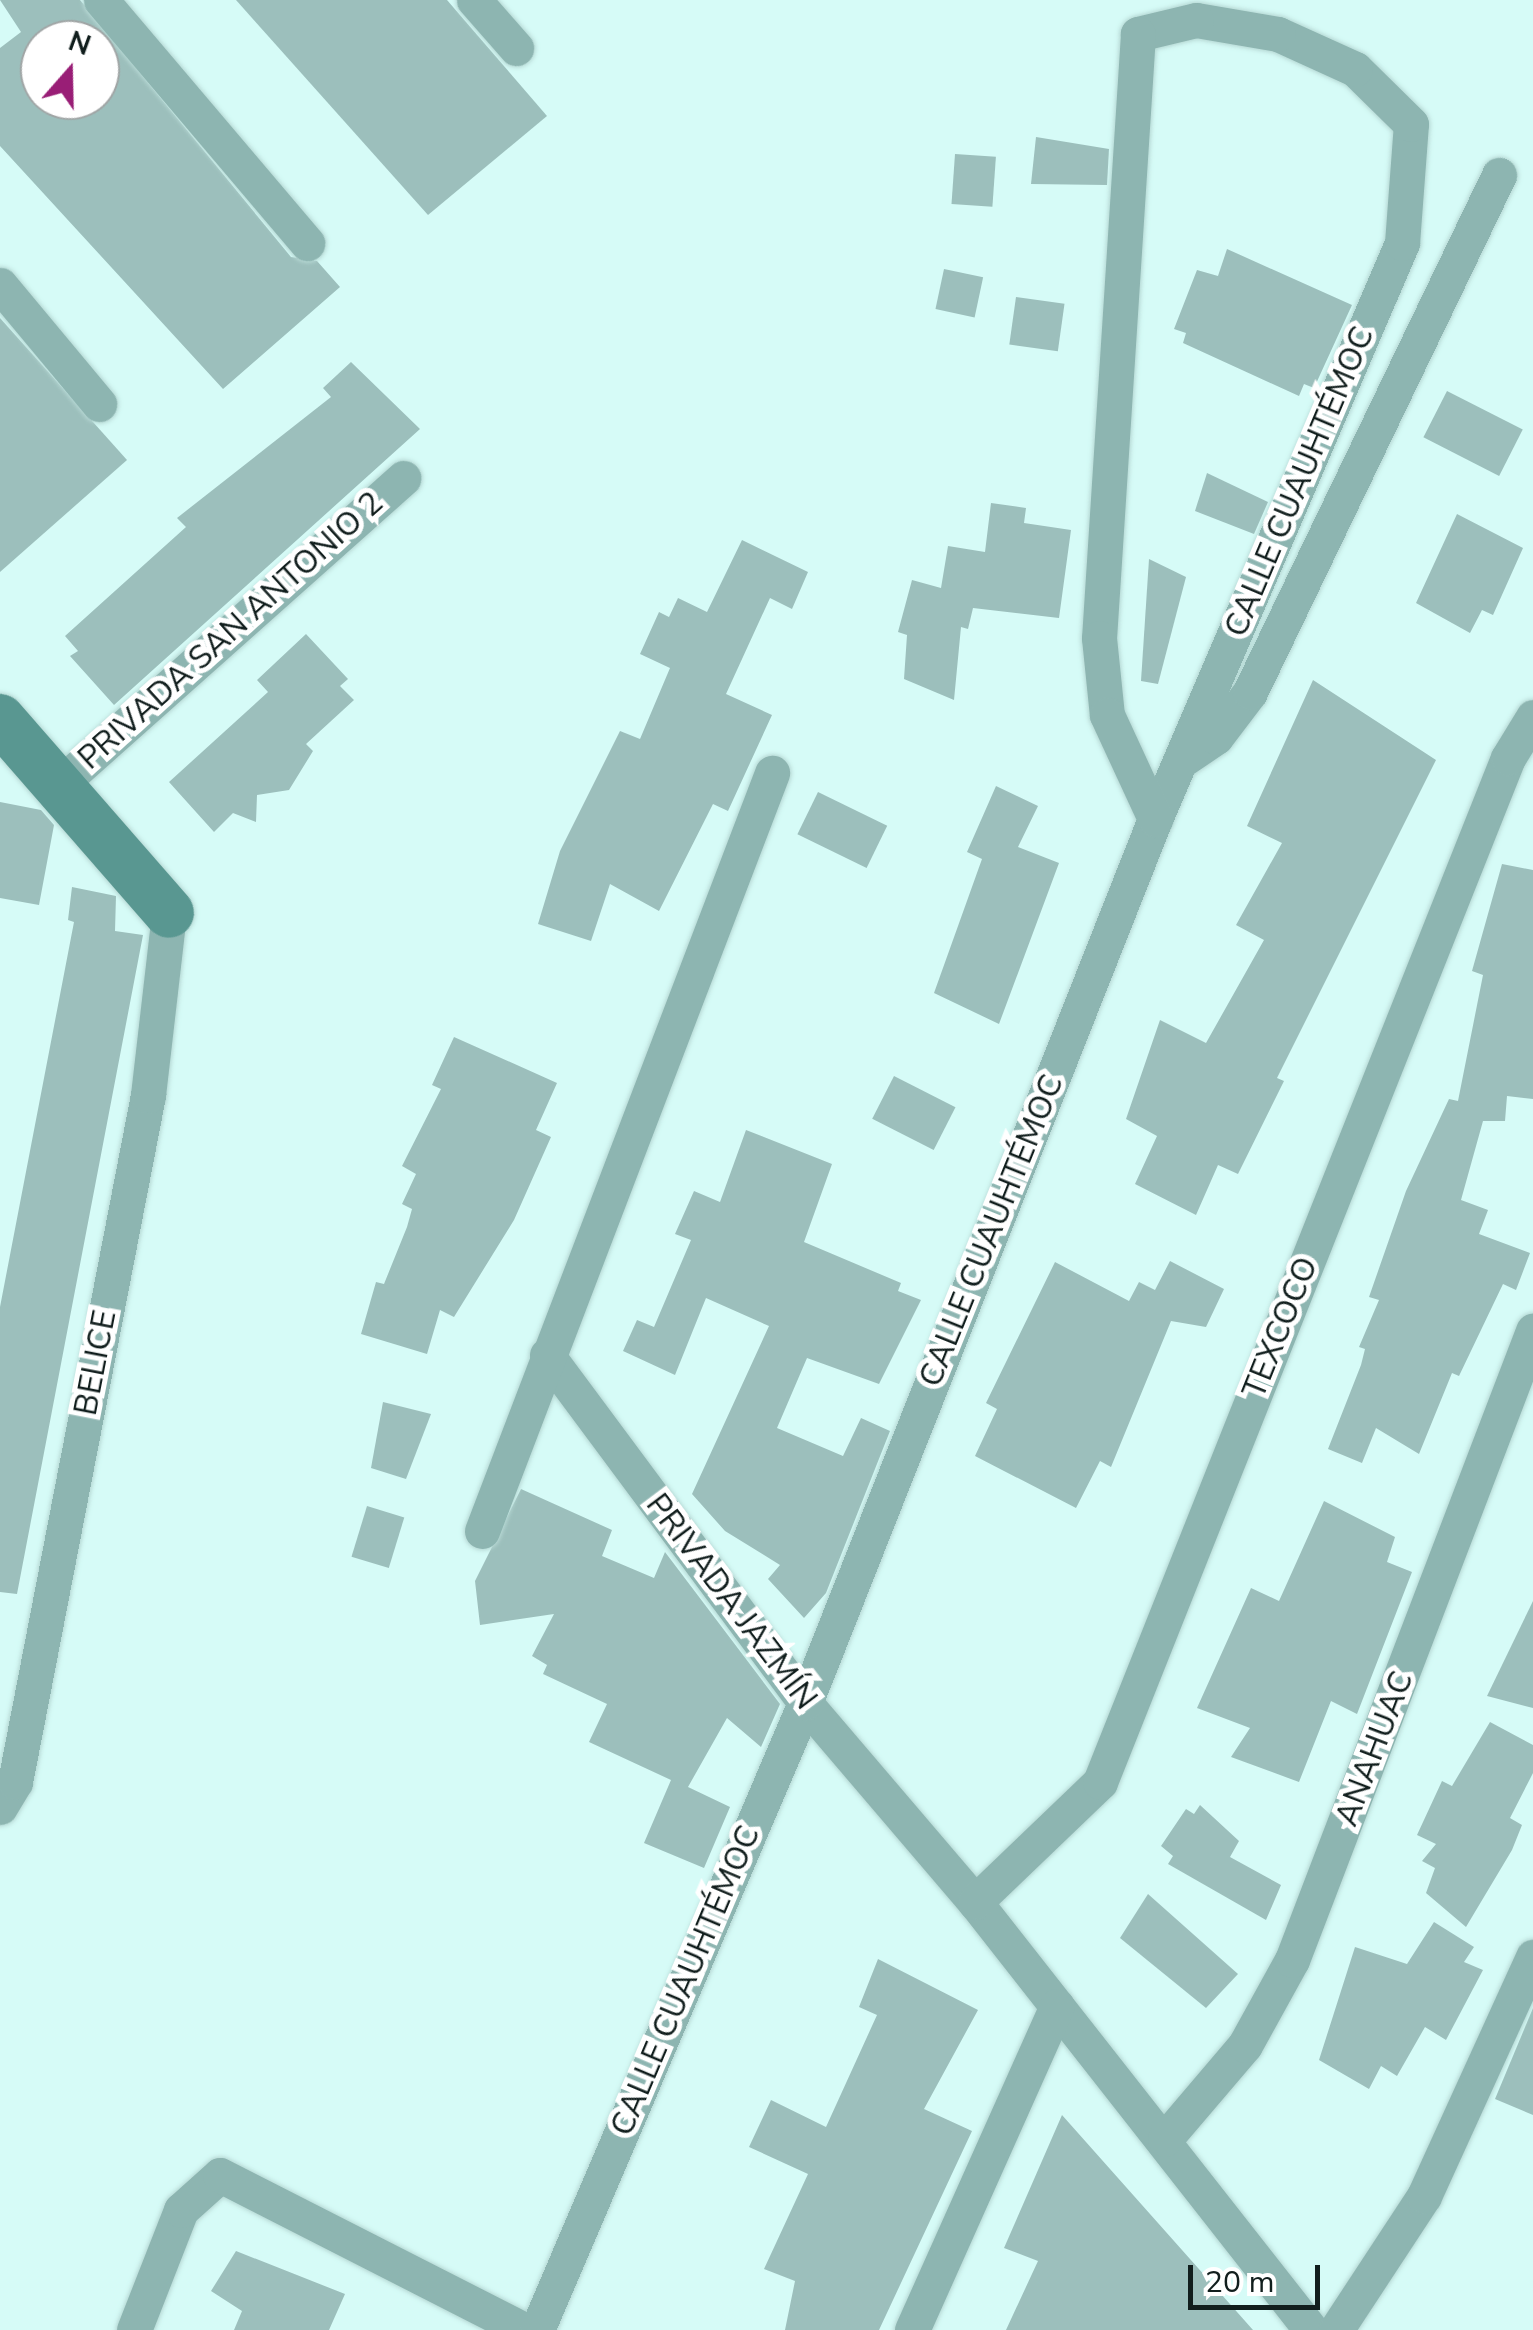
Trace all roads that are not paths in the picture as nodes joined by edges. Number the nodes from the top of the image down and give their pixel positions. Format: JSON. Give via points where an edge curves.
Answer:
{"nodes":[{"id":1,"x":101,"y":0,"type":"edge"},
{"id":2,"x":474,"y":0,"type":"edge"},
{"id":3,"x":516,"y":48,"type":"dead end"},
{"id":4,"x":1499,"y":174,"type":"dead end"},
{"id":5,"x":306,"y":243,"type":"dead end"},
{"id":6,"x":0,"y":285,"type":"edge"},
{"id":7,"x":99,"y":404,"type":"dead end"},
{"id":8,"x":403,"y":478,"type":"dead end"},
{"id":9,"x":1533,"y":717,"type":"edge"},
{"id":10,"x":0,"y":719,"type":"edge"},
{"id":11,"x":1180,"y":762,"type":"junction"},
{"id":12,"x":772,"y":773,"type":"dead end"},
{"id":13,"x":60,"y":784,"type":"junction"},
{"id":14,"x":1155,"y":820,"type":"junction"},
{"id":15,"x":169,"y":913,"type":"joint"},
{"id":16,"x":1533,"y":1332,"type":"edge"},
{"id":17,"x":547,"y":1355,"type":"junction"},
{"id":18,"x":1526,"y":1382,"type":"edge"},
{"id":19,"x":482,"y":1532,"type":"dead end"},
{"id":20,"x":806,"y":1704,"type":"junction"},
{"id":21,"x":0,"y":1807,"type":"edge"},
{"id":22,"x":975,"y":1902,"type":"junction"},
{"id":23,"x":1533,"y":1957,"type":"edge"},
{"id":24,"x":1057,"y":2006,"type":"junction"},
{"id":25,"x":1165,"y":2139,"type":"junction"},
{"id":26,"x":134,"y":2330,"type":"edge"},
{"id":27,"x":524,"y":2330,"type":"edge"},
{"id":28,"x":536,"y":2330,"type":"edge"},
{"id":29,"x":912,"y":2330,"type":"edge"},
{"id":30,"x":1310,"y":2330,"type":"edge"},
{"id":31,"x":1336,"y":2330,"type":"edge"}],
"edges":[{"from":1,"to":5,"type":"street"},
{"from":2,"to":3,"type":"street"},
{"from":4,"to":11,"type":"street","via":[[1250,692],[1216,736]]},
{"from":6,"to":7,"type":"street"},
{"from":8,"to":13,"type":"street","name":"PRIVADA SAN ANTONIO 2"},
{"from":9,"to":22,"type":"street","name":"TEXCOCO","via":[[1508,758],[1100,1782]]},
{"from":10,"to":13,"type":"street"},
{"from":11,"to":14,"type":"street","name":"CALLE CUAUHTÉMOC"},
{"from":11,"to":14,"type":"street","name":"CALLE CUAUHTÉMOC","via":[[1402,243],[1412,124],[1355,69],[1278,34],[1196,20],[1138,34],[1099,638],[1107,715]]},
{"from":12,"to":17,"type":"street"},
{"from":13,"to":15,"type":"street"},
{"from":14,"to":20,"type":"street","name":"CALLE CUAUHTÉMOC"},
{"from":15,"to":21,"type":"street","name":"BELICE","via":[[148,1095],[14,1782]]},
{"from":16,"to":18,"type":"street","name":"ANAHUAC"},
{"from":17,"to":19,"type":"street"},
{"from":17,"to":20,"type":"street","name":"PRIVADA JAZMÍN"},
{"from":18,"to":25,"type":"street","name":"ANAHUAC","via":[[1292,1960],[1245,2045]]},
{"from":20,"to":22,"type":"street","name":"PRIVADA JAZMÍN"},
{"from":20,"to":28,"type":"street","name":"CALLE CUAUHTÉMOC"},
{"from":22,"to":24,"type":"street","name":"PRIVADA JAZMÍN"},
{"from":23,"to":31,"type":"street","via":[[1424,2196]]},
{"from":24,"to":25,"type":"street","name":"PRIVADA JAZMÍN"},
{"from":24,"to":29,"type":"street"},
{"from":25,"to":30,"type":"street","name":"PRIVADA JAZMÍN"},
{"from":26,"to":27,"type":"street","via":[[182,2210],[220,2175]]}]}
